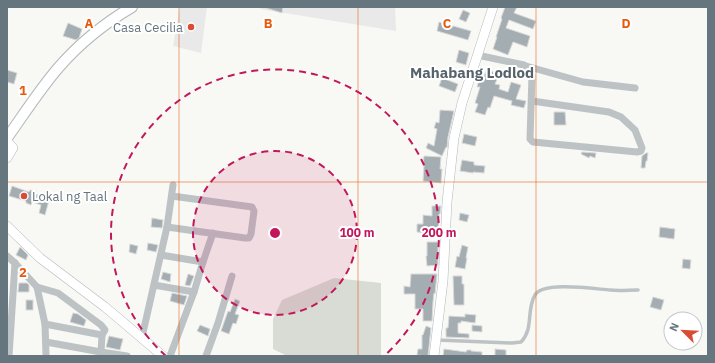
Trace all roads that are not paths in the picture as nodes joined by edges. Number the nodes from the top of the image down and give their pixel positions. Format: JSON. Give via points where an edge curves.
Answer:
{"nodes":[{"id":1,"x":132,"y":7,"type":"edge"},
{"id":2,"x":493,"y":7,"type":"edge"},
{"id":3,"x":477,"y":55,"type":"junction"},
{"id":4,"x":524,"y":65,"type":"junction"},
{"id":5,"x":635,"y":88,"type":"dead end"},
{"id":6,"x":532,"y":101,"type":"junction"},
{"id":7,"x":7,"y":139,"type":"edge"},
{"id":8,"x":7,"y":158,"type":"edge"},
{"id":9,"x":173,"y":185,"type":"dead end"},
{"id":10,"x":172,"y":196,"type":"junction"},
{"id":11,"x":7,"y":226,"type":"edge"},
{"id":12,"x":167,"y":227,"type":"junction"},
{"id":13,"x":213,"y":233,"type":"junction"},
{"id":14,"x":161,"y":255,"type":"junction"},
{"id":15,"x":7,"y":256,"type":"edge"},
{"id":16,"x":203,"y":262,"type":"junction"},
{"id":17,"x":15,"y":263,"type":"junction"},
{"id":18,"x":232,"y":276,"type":"dead end"},
{"id":19,"x":154,"y":285,"type":"junction"},
{"id":20,"x":37,"y":287,"type":"junction"},
{"id":21,"x":638,"y":290,"type":"dead end"},
{"id":22,"x":194,"y":292,"type":"junction"},
{"id":23,"x":45,"y":324,"type":"junction"},
{"id":24,"x":102,"y":335,"type":"junction"},
{"id":25,"x":142,"y":338,"type":"junction"},
{"id":26,"x":437,"y":340,"type":"junction"},
{"id":27,"x":46,"y":342,"type":"junction"},
{"id":28,"x":101,"y":352,"type":"junction"},
{"id":29,"x":9,"y":356,"type":"edge"},
{"id":30,"x":46,"y":356,"type":"edge"},
{"id":31,"x":127,"y":356,"type":"edge"},
{"id":32,"x":163,"y":356,"type":"edge"},
{"id":33,"x":170,"y":356,"type":"edge"},
{"id":34,"x":206,"y":356,"type":"edge"},
{"id":35,"x":434,"y":356,"type":"edge"}],
"edges":[{"from":1,"to":7,"type":"main road","via":[[90,36],[59,67]]},
{"from":2,"to":3,"type":"main road"},
{"from":3,"to":4,"type":"street"},
{"from":3,"to":26,"type":"main road","via":[[454,138]]},
{"from":4,"to":5,"type":"street","via":[[583,82]]},
{"from":4,"to":6,"type":"street","via":[[532,75]]},
{"from":6,"to":6,"type":"street","via":[[530,139],[533,142],[637,152],[642,148],[635,130],[621,117],[609,112]]},
{"from":7,"to":8,"type":"main road","via":[[13,148]]},
{"from":9,"to":10,"type":"street"},
{"from":10,"to":12,"type":"street"},
{"from":10,"to":13,"type":"street","via":[[252,208],[254,211],[249,238]]},
{"from":11,"to":25,"type":"main road","via":[[40,258],[105,306]]},
{"from":12,"to":13,"type":"street"},
{"from":12,"to":14,"type":"street"},
{"from":13,"to":16,"type":"street"},
{"from":14,"to":16,"type":"street"},
{"from":14,"to":19,"type":"street"},
{"from":15,"to":17,"type":"street"},
{"from":16,"to":22,"type":"street"},
{"from":17,"to":20,"type":"street"},
{"from":17,"to":29,"type":"street"},
{"from":18,"to":34,"type":"street"},
{"from":19,"to":22,"type":"street"},
{"from":19,"to":25,"type":"street"},
{"from":20,"to":23,"type":"street"},
{"from":20,"to":24,"type":"street","via":[[58,293],[101,325],[105,330]]},
{"from":21,"to":26,"type":"lane","via":[[602,290],[574,286],[546,289],[535,295],[528,332],[521,342]]},
{"from":22,"to":33,"type":"street"},
{"from":23,"to":24,"type":"street"},
{"from":23,"to":27,"type":"street"},
{"from":24,"to":28,"type":"street"},
{"from":25,"to":32,"type":"main road"},
{"from":26,"to":35,"type":"main road"},
{"from":27,"to":28,"type":"street"},
{"from":27,"to":30,"type":"street"},
{"from":28,"to":31,"type":"street"}]}
